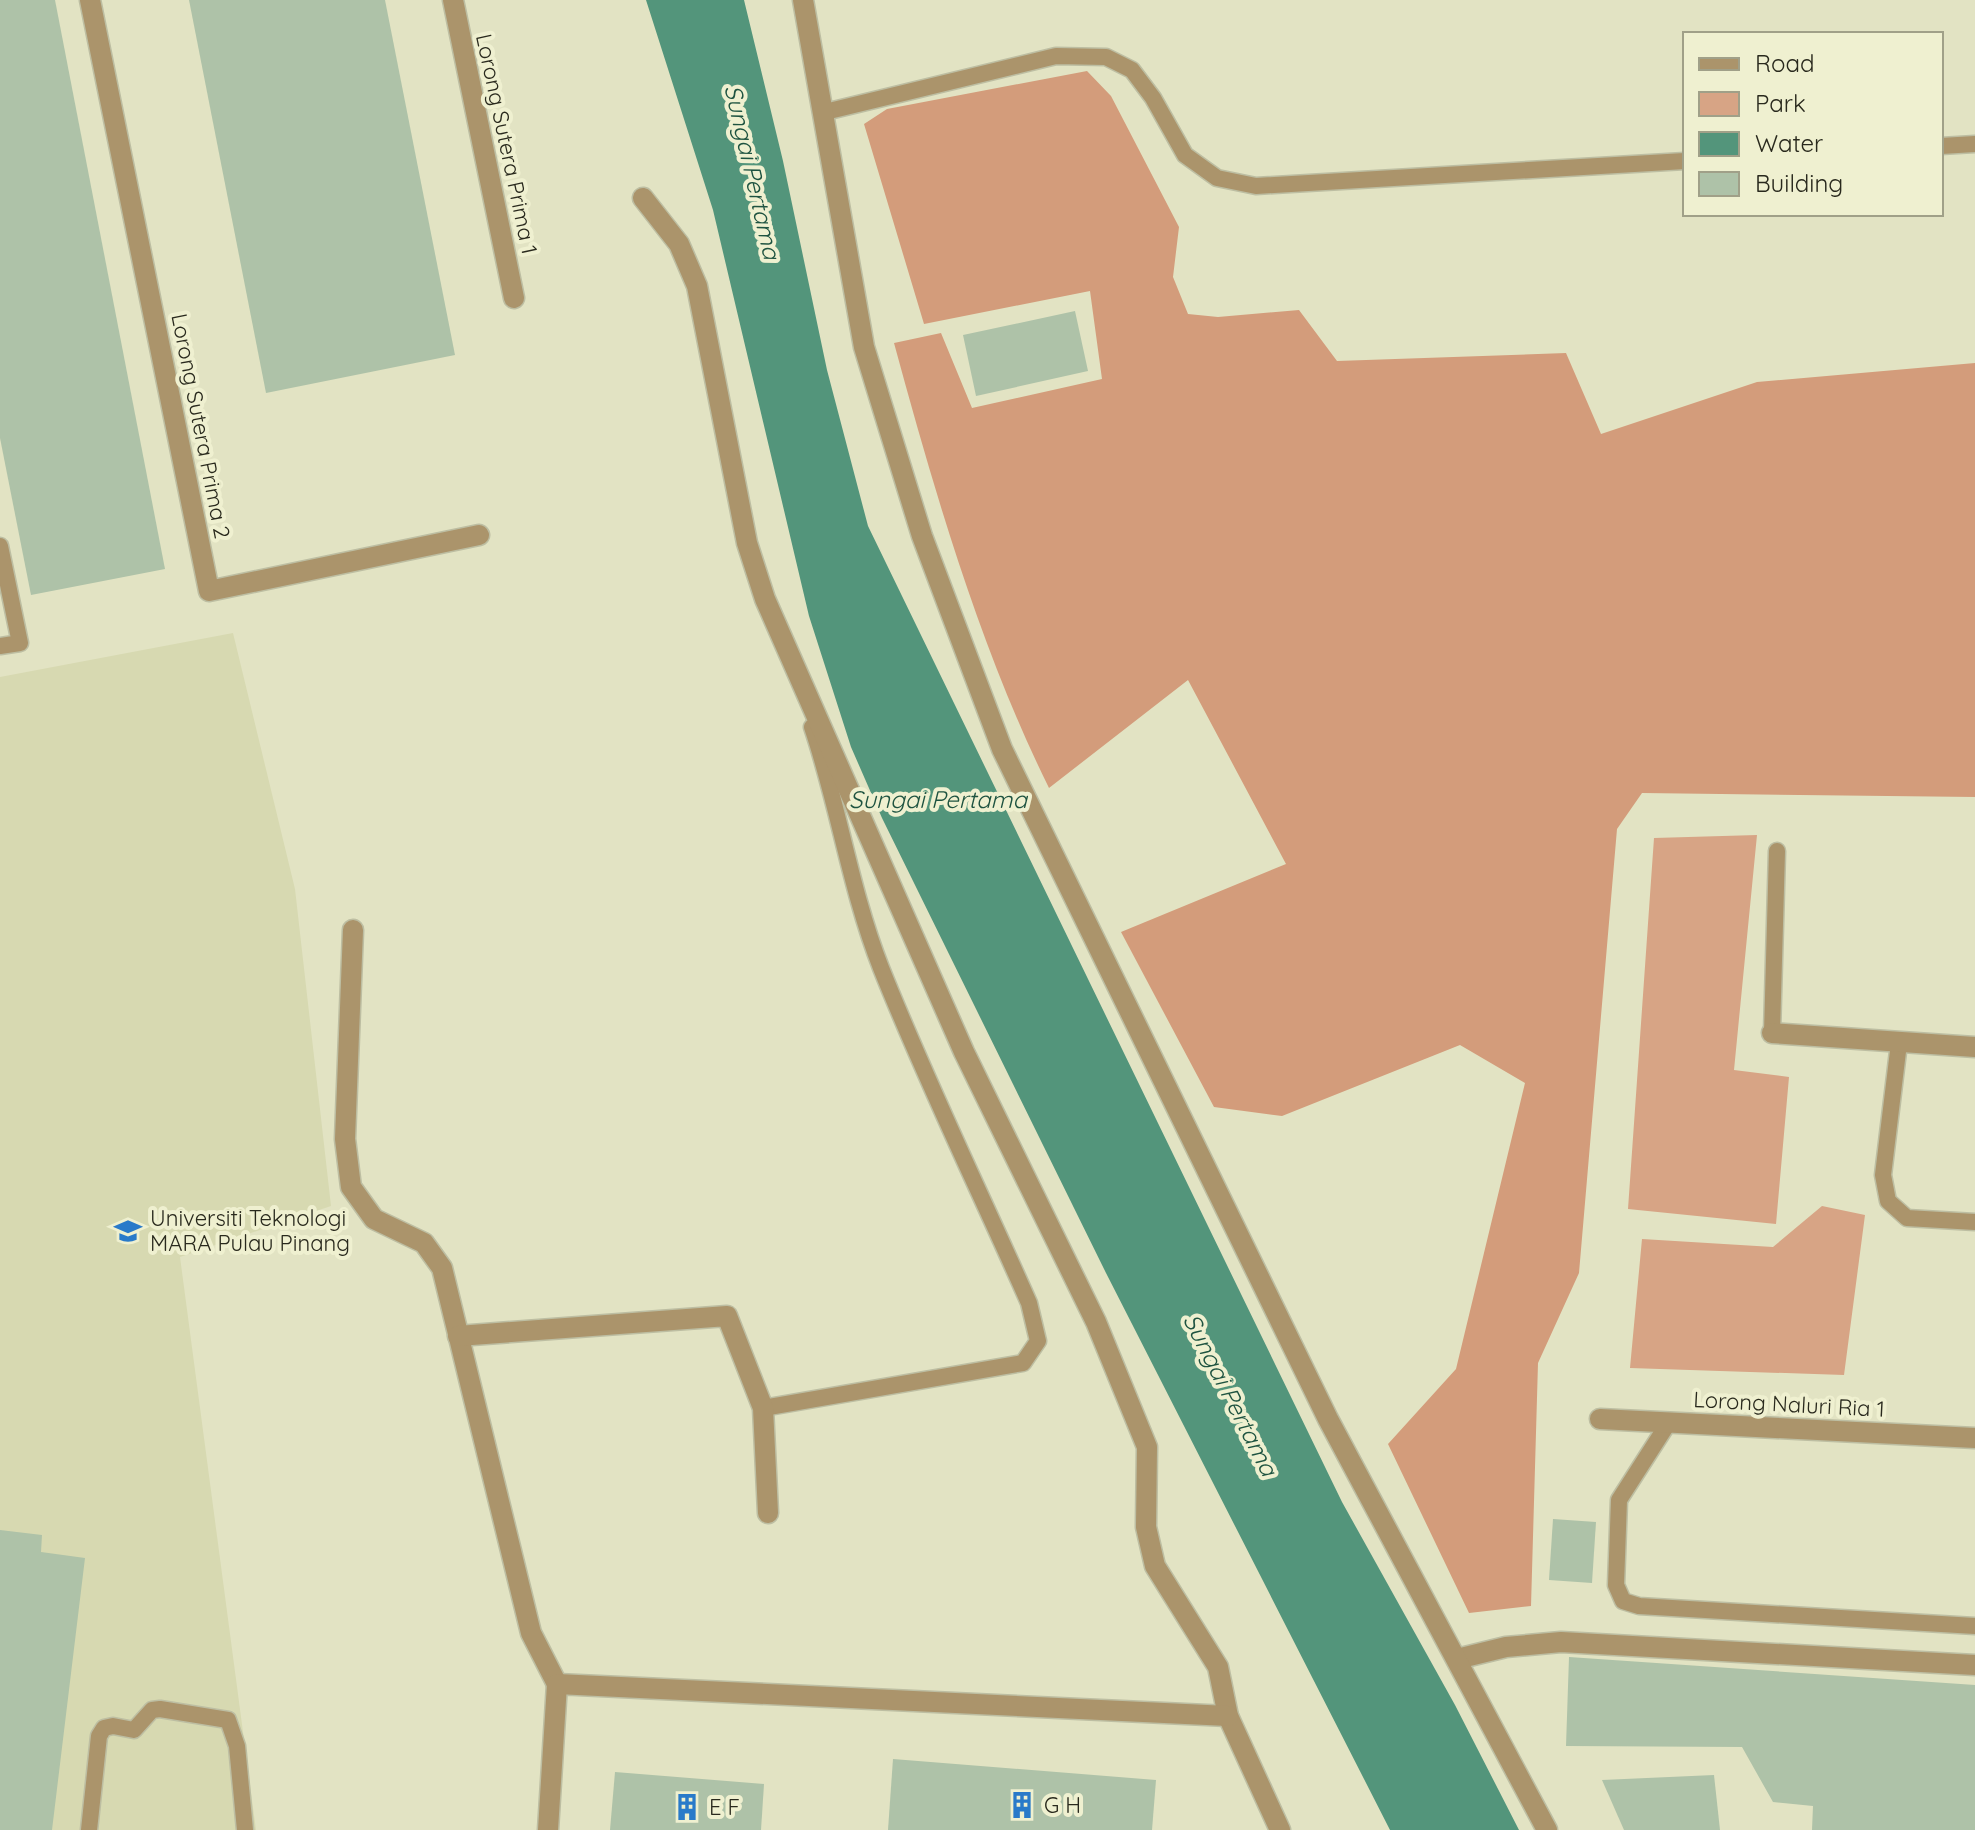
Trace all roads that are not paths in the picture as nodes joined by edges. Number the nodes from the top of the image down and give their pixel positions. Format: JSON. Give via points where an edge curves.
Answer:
{"nodes":[{"id":1,"x":90,"y":0,"type":"edge"},
{"id":2,"x":453,"y":0,"type":"edge"},
{"id":3,"x":803,"y":0,"type":"edge"},
{"id":4,"x":825,"y":112,"type":"junction"},
{"id":5,"x":1975,"y":144,"type":"edge"},
{"id":6,"x":1943,"y":146,"type":"edge"},
{"id":7,"x":1683,"y":161,"type":"edge"},
{"id":8,"x":643,"y":198,"type":"dead end"},
{"id":9,"x":514,"y":298,"type":"dead end"},
{"id":10,"x":479,"y":535,"type":"dead end"},
{"id":11,"x":0,"y":546,"type":"edge"},
{"id":12,"x":0,"y":646,"type":"edge"},
{"id":13,"x":789,"y":655,"type":"junction"},
{"id":14,"x":1777,"y":851,"type":"dead end"},
{"id":15,"x":353,"y":930,"type":"dead end"},
{"id":16,"x":1772,"y":1033,"type":"joint"},
{"id":17,"x":1899,"y":1043,"type":"junction"},
{"id":18,"x":1975,"y":1047,"type":"edge"},
{"id":19,"x":1975,"y":1222,"type":"edge"},
{"id":20,"x":458,"y":1336,"type":"junction"},
{"id":21,"x":763,"y":1408,"type":"junction"},
{"id":22,"x":1600,"y":1419,"type":"dead end"},
{"id":23,"x":1669,"y":1422,"type":"junction"},
{"id":24,"x":1975,"y":1438,"type":"edge"},
{"id":25,"x":768,"y":1513,"type":"dead end"},
{"id":26,"x":1975,"y":1626,"type":"edge"},
{"id":27,"x":1457,"y":1659,"type":"junction"},
{"id":28,"x":1975,"y":1665,"type":"edge"},
{"id":29,"x":557,"y":1684,"type":"junction"},
{"id":30,"x":1228,"y":1716,"type":"junction"},
{"id":31,"x":89,"y":1830,"type":"edge"},
{"id":32,"x":245,"y":1830,"type":"edge"},
{"id":33,"x":548,"y":1830,"type":"edge"},
{"id":34,"x":1280,"y":1830,"type":"edge"},
{"id":35,"x":1547,"y":1830,"type":"edge"}],
"edges":[{"from":1,"to":10,"type":"street","name":"Lorong Sutera Prima 2","via":[[209,591]]},
{"from":2,"to":9,"type":"street","name":"Lorong Sutera Prima 1"},
{"from":3,"to":4,"type":"street"},
{"from":4,"to":7,"type":"lane","via":[[1056,56],[1106,57],[1132,70],[1185,155],[1217,178],[1256,186]]},
{"from":4,"to":27,"type":"street","via":[[864,347],[922,536],[1002,749],[1328,1419]]},
{"from":5,"to":6,"type":"lane"},
{"from":8,"to":13,"type":"street","via":[[679,244],[697,286],[747,543]]},
{"from":11,"to":12,"type":"lane","via":[[20,643]]},
{"from":13,"to":21,"type":"lane","via":[[834,793],[849,872],[881,967],[1029,1303],[1038,1341],[1023,1363]]},
{"from":13,"to":30,"type":"street","via":[[964,1052],[1101,1336],[1147,1447],[1146,1527],[1155,1566],[1218,1667]]},
{"from":14,"to":16,"type":"lane"},
{"from":15,"to":20,"type":"street","via":[[345,1139],[351,1187],[374,1219],[424,1243],[442,1268]]},
{"from":16,"to":17,"type":"street"},
{"from":17,"to":18,"type":"street"},
{"from":17,"to":19,"type":"lane","via":[[1883,1175],[1888,1201],[1907,1218]]},
{"from":20,"to":21,"type":"street","via":[[727,1316]]},
{"from":20,"to":29,"type":"street","via":[[531,1633]]},
{"from":21,"to":25,"type":"street"},
{"from":22,"to":23,"type":"street","name":"Lorong Naluri Ria 1"},
{"from":23,"to":24,"type":"street","name":"Lorong Naluri Ria 1"},
{"from":23,"to":26,"type":"lane","via":[[1619,1500],[1616,1585],[1623,1601]]},
{"from":27,"to":28,"type":"street","via":[[1561,1642]]},
{"from":27,"to":35,"type":"street"},
{"from":29,"to":30,"type":"street"},
{"from":29,"to":33,"type":"street"},
{"from":30,"to":34,"type":"street"},
{"from":31,"to":32,"type":"lane","via":[[99,1736],[113,1726],[134,1730],[152,1710],[160,1709],[228,1720],[237,1746]]}]}
